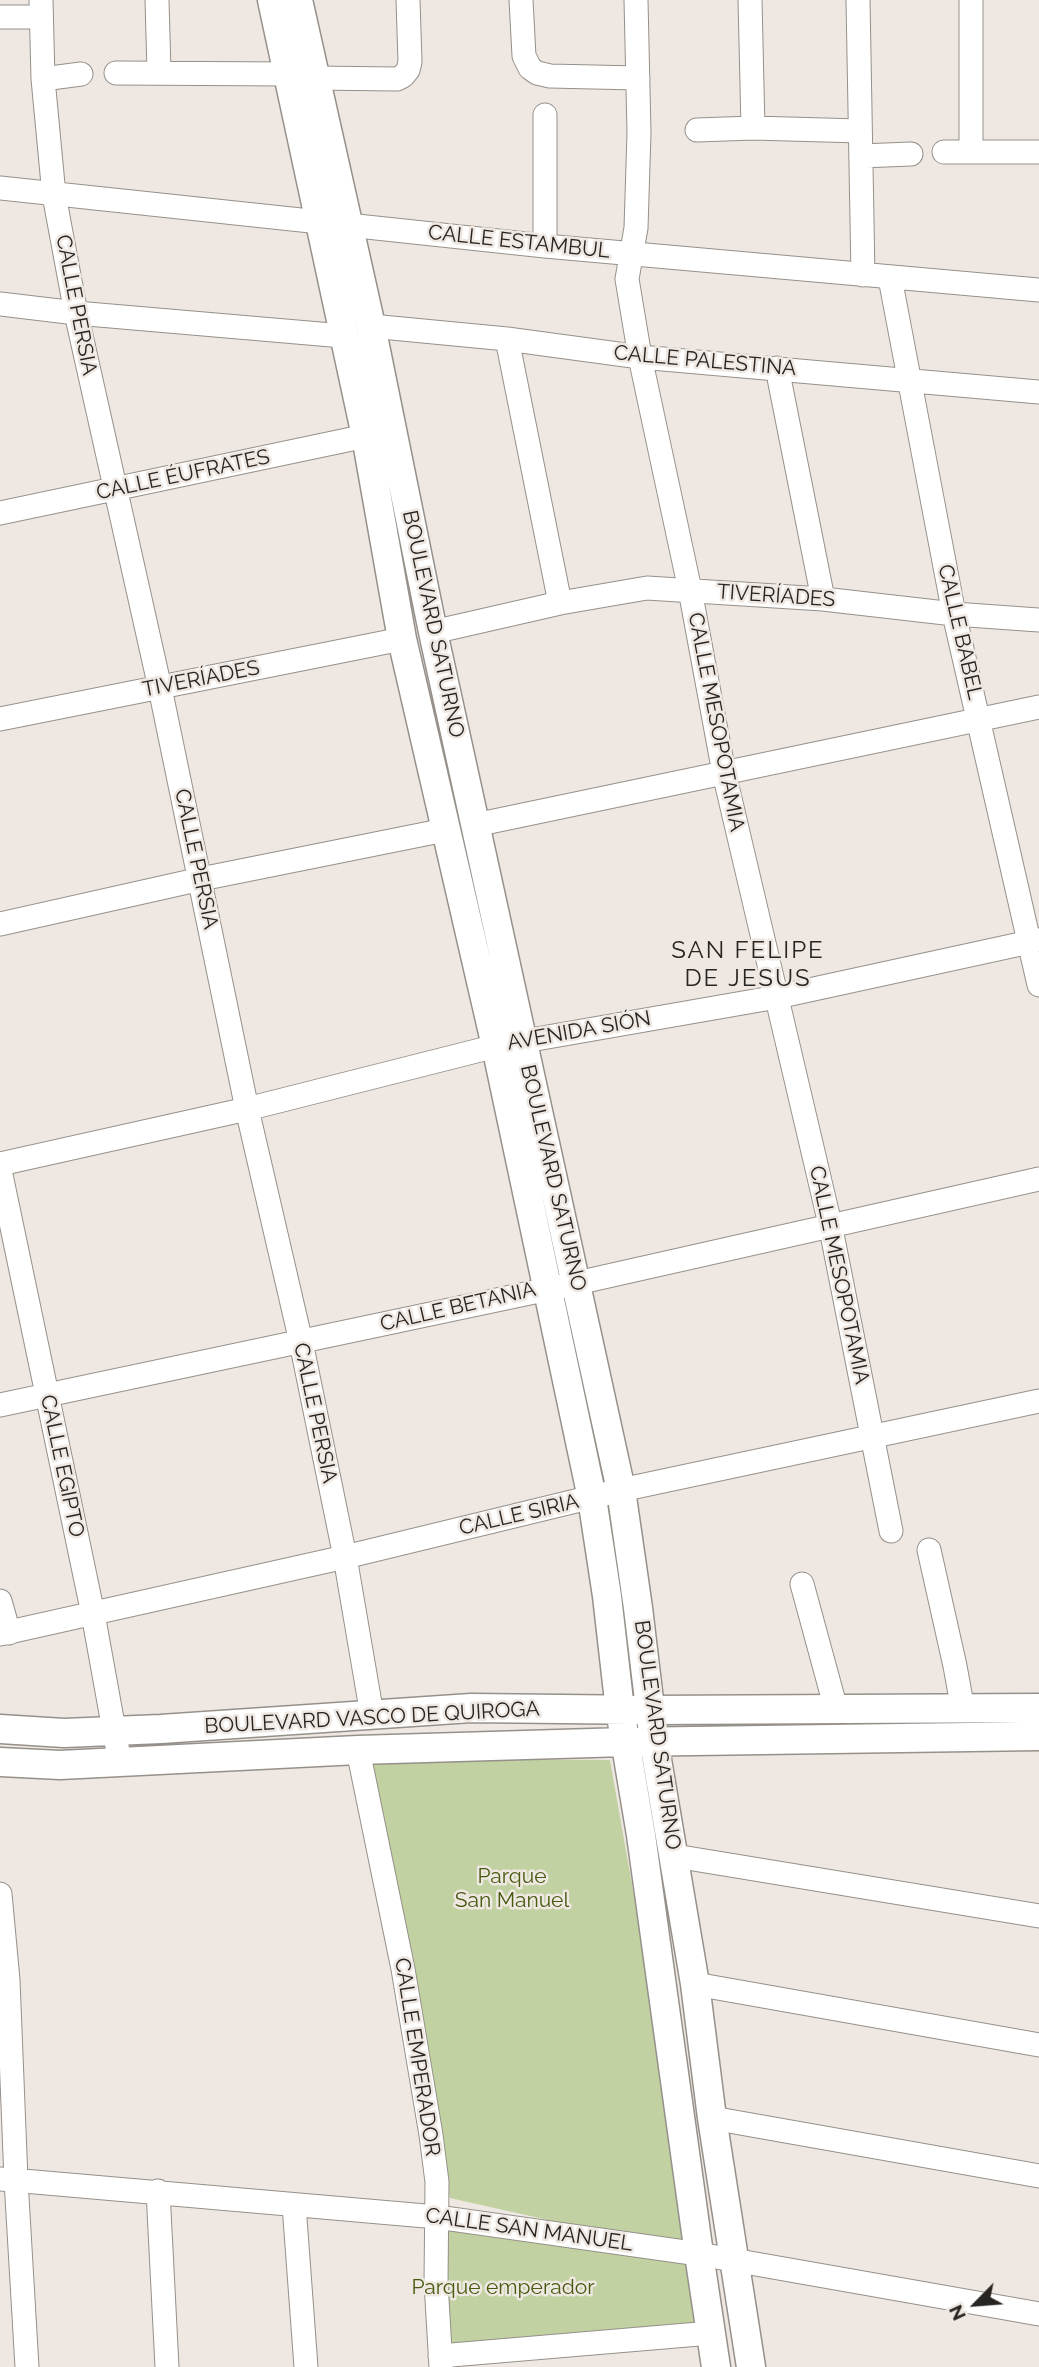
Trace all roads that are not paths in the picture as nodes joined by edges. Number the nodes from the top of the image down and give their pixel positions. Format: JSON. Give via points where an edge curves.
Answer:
{"nodes":[{"id":1,"x":158,"y":0,"type":"edge"},
{"id":2,"x":272,"y":0,"type":"edge"},
{"id":3,"x":298,"y":0,"type":"edge"},
{"id":4,"x":408,"y":0,"type":"edge"},
{"id":5,"x":521,"y":0,"type":"edge"},
{"id":6,"x":636,"y":0,"type":"edge"},
{"id":7,"x":750,"y":0,"type":"edge"},
{"id":8,"x":858,"y":0,"type":"edge"},
{"id":9,"x":971,"y":0,"type":"edge"},
{"id":10,"x":41,"y":9,"type":"edge"},
{"id":11,"x":0,"y":17,"type":"edge"},
{"id":12,"x":159,"y":72,"type":"junction"},
{"id":13,"x":117,"y":73,"type":"dead end"},
{"id":14,"x":81,"y":74,"type":"dead end"},
{"id":15,"x":301,"y":76,"type":"junction"},
{"id":16,"x":638,"y":78,"type":"junction"},
{"id":17,"x":43,"y":79,"type":"junction"},
{"id":18,"x":545,"y":116,"type":"dead end"},
{"id":19,"x":753,"y":128,"type":"junction"},
{"id":20,"x":697,"y":130,"type":"dead end"},
{"id":21,"x":860,"y":131,"type":"junction"},
{"id":22,"x":944,"y":152,"type":"dead end"},
{"id":23,"x":971,"y":152,"type":"junction"},
{"id":24,"x":1039,"y":152,"type":"edge"},
{"id":25,"x":911,"y":155,"type":"dead end"},
{"id":26,"x":861,"y":156,"type":"junction"},
{"id":27,"x":0,"y":188,"type":"edge"},
{"id":28,"x":54,"y":195,"type":"junction"},
{"id":29,"x":333,"y":222,"type":"junction"},
{"id":30,"x":545,"y":246,"type":"junction"},
{"id":31,"x":631,"y":252,"type":"junction"},
{"id":32,"x":863,"y":275,"type":"junction"},
{"id":33,"x":890,"y":278,"type":"junction"},
{"id":34,"x":1039,"y":290,"type":"edge"},
{"id":35,"x":0,"y":304,"type":"edge"},
{"id":36,"x":76,"y":313,"type":"junction"},
{"id":37,"x":371,"y":326,"type":"junction"},
{"id":38,"x":343,"y":336,"type":"junction"},
{"id":39,"x":507,"y":339,"type":"junction"},
{"id":40,"x":640,"y":357,"type":"junction"},
{"id":41,"x":777,"y":369,"type":"junction"},
{"id":42,"x":910,"y":379,"type":"junction"},
{"id":43,"x":1039,"y":394,"type":"edge"},
{"id":44,"x":366,"y":436,"type":"junction"},
{"id":45,"x":115,"y":490,"type":"junction"},
{"id":46,"x":0,"y":513,"type":"edge"},
{"id":47,"x":690,"y":590,"type":"junction"},
{"id":48,"x":823,"y":598,"type":"junction"},
{"id":49,"x":560,"y":603,"type":"junction"},
{"id":50,"x":954,"y":614,"type":"junction"},
{"id":51,"x":1039,"y":620,"type":"edge"},
{"id":52,"x":433,"y":632,"type":"junction"},
{"id":53,"x":402,"y":639,"type":"junction"},
{"id":54,"x":160,"y":688,"type":"junction"},
{"id":55,"x":1039,"y":706,"type":"edge"},
{"id":56,"x":0,"y":719,"type":"edge"},
{"id":57,"x":980,"y":719,"type":"junction"},
{"id":58,"x":724,"y":773,"type":"junction"},
{"id":59,"x":475,"y":825,"type":"junction"},
{"id":60,"x":445,"y":830,"type":"junction"},
{"id":61,"x":201,"y":878,"type":"junction"},
{"id":62,"x":0,"y":924,"type":"edge"},
{"id":63,"x":1034,"y":941,"type":"edge"},
{"id":64,"x":1039,"y":985,"type":"edge"},
{"id":65,"x":777,"y":997,"type":"junction"},
{"id":66,"x":509,"y":1044,"type":"junction"},
{"id":67,"x":247,"y":1109,"type":"junction"},
{"id":68,"x":0,"y":1164,"type":"edge"},
{"id":69,"x":0,"y":1170,"type":"edge"},
{"id":70,"x":1039,"y":1179,"type":"edge"},
{"id":71,"x":830,"y":1224,"type":"junction"},
{"id":72,"x":577,"y":1283,"type":"junction"},
{"id":73,"x":549,"y":1287,"type":"junction"},
{"id":74,"x":301,"y":1342,"type":"junction"},
{"id":75,"x":47,"y":1395,"type":"junction"},
{"id":76,"x":1039,"y":1401,"type":"edge"},
{"id":77,"x":0,"y":1405,"type":"edge"},
{"id":78,"x":872,"y":1437,"type":"junction"},
{"id":79,"x":621,"y":1490,"type":"junction"},
{"id":80,"x":592,"y":1498,"type":"junction"},
{"id":81,"x":891,"y":1531,"type":"dead end"},
{"id":82,"x":929,"y":1550,"type":"dead end"},
{"id":83,"x":345,"y":1557,"type":"junction"},
{"id":84,"x":802,"y":1584,"type":"dead end"},
{"id":85,"x":0,"y":1601,"type":"edge"},
{"id":86,"x":93,"y":1614,"type":"junction"},
{"id":87,"x":4,"y":1633,"type":"edge"},
{"id":88,"x":836,"y":1709,"type":"junction"},
{"id":89,"x":1039,"y":1709,"type":"edge"},
{"id":90,"x":620,"y":1710,"type":"junction"},
{"id":91,"x":652,"y":1710,"type":"junction"},
{"id":92,"x":963,"y":1710,"type":"junction"},
{"id":93,"x":372,"y":1715,"type":"junction"},
{"id":94,"x":0,"y":1729,"type":"edge"},
{"id":95,"x":115,"y":1731,"type":"junction"},
{"id":96,"x":1039,"y":1736,"type":"edge"},
{"id":97,"x":625,"y":1742,"type":"junction"},
{"id":98,"x":654,"y":1742,"type":"junction"},
{"id":99,"x":358,"y":1750,"type":"junction"},
{"id":100,"x":0,"y":1762,"type":"edge"},
{"id":101,"x":120,"y":1763,"type":"junction"},
{"id":102,"x":675,"y":1856,"type":"junction"},
{"id":103,"x":0,"y":1895,"type":"edge"},
{"id":104,"x":1039,"y":1916,"type":"edge"},
{"id":105,"x":4,"y":1980,"type":"edge"},
{"id":106,"x":695,"y":1984,"type":"junction"},
{"id":107,"x":1039,"y":2045,"type":"edge"},
{"id":108,"x":712,"y":2118,"type":"junction"},
{"id":109,"x":1039,"y":2176,"type":"edge"},
{"id":110,"x":8,"y":2179,"type":"edge"},
{"id":111,"x":158,"y":2192,"type":"junction"},
{"id":112,"x":294,"y":2205,"type":"junction"},
{"id":113,"x":437,"y":2217,"type":"junction"},
{"id":114,"x":699,"y":2254,"type":"junction"},
{"id":115,"x":736,"y":2261,"type":"junction"},
{"id":116,"x":1039,"y":2314,"type":"edge"},
{"id":117,"x":711,"y":2333,"type":"junction"},
{"id":118,"x":441,"y":2362,"type":"edge"},
{"id":119,"x":27,"y":2367,"type":"edge"},
{"id":120,"x":167,"y":2367,"type":"edge"},
{"id":121,"x":306,"y":2367,"type":"edge"},
{"id":122,"x":716,"y":2367,"type":"edge"},
{"id":123,"x":751,"y":2367,"type":"edge"}],
"edges":[{"from":1,"to":12,"type":"street"},
{"from":2,"to":15,"type":"street","name":"BOULEVARD SATURNO"},
{"from":3,"to":15,"type":"street","name":"BOULEVARD SATURNO"},
{"from":4,"to":15,"type":"street","via":[[410,62],[397,79]]},
{"from":5,"to":16,"type":"street","via":[[524,56],[537,73]]},
{"from":6,"to":16,"type":"street","name":"CALLE MESOPOTAMIA"},
{"from":7,"to":19,"type":"street"},
{"from":8,"to":21,"type":"street"},
{"from":9,"to":23,"type":"street"},
{"from":10,"to":11,"type":"street"},
{"from":10,"to":17,"type":"street","name":"CALLE PERSIA"},
{"from":12,"to":13,"type":"street"},
{"from":12,"to":15,"type":"street"},
{"from":14,"to":17,"type":"street"},
{"from":15,"to":29,"type":"street","name":"BOULEVARD SATURNO"},
{"from":16,"to":31,"type":"street","name":"CALLE MESOPOTAMIA","via":[[636,228]]},
{"from":17,"to":28,"type":"street","name":"CALLE PERSIA"},
{"from":18,"to":30,"type":"street"},
{"from":19,"to":20,"type":"street"},
{"from":19,"to":21,"type":"street"},
{"from":21,"to":26,"type":"street"},
{"from":22,"to":23,"type":"street"},
{"from":23,"to":24,"type":"street"},
{"from":25,"to":26,"type":"street"},
{"from":26,"to":32,"type":"street"},
{"from":27,"to":28,"type":"street","name":"CALLE ESTAMBUL"},
{"from":28,"to":29,"type":"street","name":"CALLE ESTAMBUL"},
{"from":28,"to":36,"type":"street","name":"CALLE PERSIA"},
{"from":29,"to":30,"type":"street","name":"CALLE ESTAMBUL"},
{"from":29,"to":37,"type":"street","name":"BOULEVARD SATURNO"},
{"from":29,"to":38,"type":"street","name":"BOULEVARD SATURNO"},
{"from":30,"to":31,"type":"street","name":"CALLE ESTAMBUL"},
{"from":31,"to":32,"type":"street","name":"CALLE ESTAMBUL"},
{"from":31,"to":40,"type":"street","name":"CALLE MESOPOTAMIA","via":[[627,279]]},
{"from":32,"to":33,"type":"street","name":"CALLE ESTAMBUL"},
{"from":33,"to":34,"type":"street","name":"CALLE ESTAMBUL"},
{"from":33,"to":42,"type":"street","name":"CALLE BABEL"},
{"from":35,"to":36,"type":"street"},
{"from":36,"to":38,"type":"street"},
{"from":36,"to":45,"type":"street","name":"CALLE PERSIA"},
{"from":37,"to":39,"type":"street","name":"CALLE PALESTINA"},
{"from":37,"to":52,"type":"street","name":"BOULEVARD SATURNO"},
{"from":38,"to":44,"type":"street","name":"BOULEVARD SATURNO"},
{"from":39,"to":40,"type":"street","name":"CALLE PALESTINA"},
{"from":39,"to":49,"type":"street"},
{"from":40,"to":41,"type":"street","name":"CALLE PALESTINA"},
{"from":40,"to":47,"type":"street","name":"CALLE MESOPOTAMIA"},
{"from":41,"to":42,"type":"street","name":"CALLE PALESTINA"},
{"from":41,"to":48,"type":"street"},
{"from":42,"to":43,"type":"street","name":"CALLE PALESTINA"},
{"from":42,"to":50,"type":"street","name":"CALLE BABEL"},
{"from":44,"to":45,"type":"street","name":"CALLE ÉUFRATES"},
{"from":44,"to":53,"type":"street","name":"BOULEVARD SATURNO"},
{"from":45,"to":46,"type":"street","name":"CALLE ÉUFRATES"},
{"from":45,"to":54,"type":"street","name":"CALLE PERSIA"},
{"from":47,"to":48,"type":"street","name":"TIVERÍADES"},
{"from":47,"to":49,"type":"street","name":"TIVERÍADES","via":[[647,588]]},
{"from":47,"to":58,"type":"street","name":"CALLE MESOPOTAMIA"},
{"from":48,"to":50,"type":"street","name":"TIVERÍADES"},
{"from":49,"to":52,"type":"street","name":"TIVERÍADES"},
{"from":50,"to":51,"type":"street","name":"TIVERÍADES"},
{"from":50,"to":57,"type":"street","name":"CALLE BABEL"},
{"from":52,"to":59,"type":"street","name":"BOULEVARD SATURNO"},
{"from":53,"to":54,"type":"street","name":"TIVERÍADES"},
{"from":53,"to":60,"type":"street","name":"BOULEVARD SATURNO"},
{"from":54,"to":56,"type":"street","name":"TIVERÍADES"},
{"from":54,"to":61,"type":"street","name":"CALLE PERSIA"},
{"from":55,"to":57,"type":"street"},
{"from":57,"to":58,"type":"street"},
{"from":57,"to":63,"type":"street","name":"CALLE BABEL"},
{"from":58,"to":59,"type":"street"},
{"from":58,"to":65,"type":"street","name":"CALLE MESOPOTAMIA"},
{"from":59,"to":66,"type":"street","name":"BOULEVARD SATURNO"},
{"from":60,"to":61,"type":"street"},
{"from":60,"to":66,"type":"street","name":"BOULEVARD SATURNO"},
{"from":61,"to":62,"type":"street"},
{"from":61,"to":67,"type":"street","name":"CALLE PERSIA"},
{"from":63,"to":64,"type":"street","name":"CALLE BABEL"},
{"from":63,"to":65,"type":"street","name":"AVENIDA SIÓN"},
{"from":65,"to":66,"type":"street","name":"AVENIDA SIÓN"},
{"from":65,"to":71,"type":"street","name":"CALLE MESOPOTAMIA"},
{"from":66,"to":67,"type":"street","name":"AVENIDA SIÓN"},
{"from":66,"to":72,"type":"street","name":"BOULEVARD SATURNO"},
{"from":66,"to":73,"type":"street","name":"BOULEVARD SATURNO"},
{"from":67,"to":68,"type":"street","name":"AVENIDA SIÓN"},
{"from":67,"to":74,"type":"street","name":"CALLE PERSIA"},
{"from":69,"to":75,"type":"street","name":"CALLE EGIPTO"},
{"from":70,"to":71,"type":"street","name":"CALLE BETANIA"},
{"from":71,"to":72,"type":"street","name":"CALLE BETANIA"},
{"from":71,"to":78,"type":"street","name":"CALLE MESOPOTAMIA"},
{"from":72,"to":73,"type":"street","name":"CALLE BETANIA"},
{"from":72,"to":79,"type":"street","name":"BOULEVARD SATURNO"},
{"from":73,"to":74,"type":"street","name":"CALLE BETANIA"},
{"from":73,"to":80,"type":"street","name":"BOULEVARD SATURNO"},
{"from":74,"to":75,"type":"street","name":"CALLE BETANIA"},
{"from":74,"to":83,"type":"street","name":"CALLE PERSIA"},
{"from":75,"to":77,"type":"street","name":"CALLE BETANIA"},
{"from":75,"to":86,"type":"street","name":"CALLE EGIPTO"},
{"from":76,"to":78,"type":"street","name":"CALLE SIRIA"},
{"from":78,"to":79,"type":"street","name":"CALLE SIRIA"},
{"from":78,"to":81,"type":"street","name":"CALLE MESOPOTAMIA"},
{"from":79,"to":80,"type":"street","name":"CALLE SIRIA"},
{"from":79,"to":91,"type":"street","name":"BOULEVARD SATURNO"},
{"from":80,"to":83,"type":"street","name":"CALLE SIRIA"},
{"from":80,"to":90,"type":"street","name":"BOULEVARD SATURNO"},
{"from":82,"to":92,"type":"street"},
{"from":83,"to":86,"type":"street","name":"CALLE SIRIA"},
{"from":83,"to":93,"type":"street","name":"CALLE PERSIA"},
{"from":84,"to":88,"type":"street"},
{"from":85,"to":87,"type":"street"},
{"from":86,"to":87,"type":"street","name":"CALLE SIRIA"},
{"from":86,"to":95,"type":"street","name":"CALLE EGIPTO"},
{"from":88,"to":91,"type":"street","name":"BOULEVARD VASCO DE QUIROGA"},
{"from":88,"to":92,"type":"street","name":"BOULEVARD VASCO DE QUIROGA"},
{"from":89,"to":92,"type":"street","name":"BOULEVARD VASCO DE QUIROGA"},
{"from":90,"to":91,"type":"street","name":"BOULEVARD VASCO DE QUIROGA"},
{"from":90,"to":93,"type":"street","name":"BOULEVARD VASCO DE QUIROGA","via":[[471,1708]]},
{"from":90,"to":97,"type":"street","name":"BOULEVARD SATURNO"},
{"from":91,"to":98,"type":"street","name":"BOULEVARD SATURNO"},
{"from":93,"to":95,"type":"street","name":"BOULEVARD VASCO DE QUIROGA"},
{"from":94,"to":95,"type":"street","name":"BOULEVARD VASCO DE QUIROGA"},
{"from":95,"to":101,"type":"street","name":"CALLE EGIPTO"},
{"from":96,"to":98,"type":"street","name":"BOULEVARD VASCO DE QUIROGA"},
{"from":97,"to":98,"type":"street","name":"BOULEVARD VASCO DE QUIROGA"},
{"from":97,"to":99,"type":"street","name":"BOULEVARD VASCO DE QUIROGA"},
{"from":97,"to":114,"type":"street","name":"BOULEVARD SATURNO"},
{"from":98,"to":102,"type":"street","name":"BOULEVARD SATURNO"},
{"from":99,"to":101,"type":"street","name":"BOULEVARD VASCO DE QUIROGA"},
{"from":99,"to":113,"type":"street","name":"CALLE EMPERADOR","via":[[408,1994],[431,2135]]},
{"from":100,"to":101,"type":"street","name":"BOULEVARD VASCO DE QUIROGA"},
{"from":102,"to":104,"type":"street"},
{"from":102,"to":106,"type":"street","name":"BOULEVARD SATURNO"},
{"from":103,"to":105,"type":"street"},
{"from":105,"to":110,"type":"street"},
{"from":106,"to":107,"type":"street"},
{"from":106,"to":108,"type":"street","name":"BOULEVARD SATURNO"},
{"from":108,"to":109,"type":"street"},
{"from":108,"to":115,"type":"street","name":"BOULEVARD SATURNO"},
{"from":110,"to":111,"type":"street","name":"CALLE SAN MANUEL"},
{"from":110,"to":119,"type":"street"},
{"from":111,"to":112,"type":"street","name":"CALLE SAN MANUEL"},
{"from":111,"to":120,"type":"street"},
{"from":112,"to":113,"type":"street","name":"CALLE SAN MANUEL"},
{"from":112,"to":121,"type":"street"},
{"from":113,"to":114,"type":"street","name":"CALLE SAN MANUEL"},
{"from":113,"to":118,"type":"street","name":"CALLE EMPERADOR"},
{"from":114,"to":115,"type":"street","name":"CALLE SAN MANUEL"},
{"from":114,"to":117,"type":"street","name":"BOULEVARD SATURNO"},
{"from":115,"to":116,"type":"street","name":"CALLE SAN MANUEL"},
{"from":115,"to":123,"type":"street","name":"BOULEVARD SATURNO"},
{"from":117,"to":118,"type":"street"},
{"from":117,"to":122,"type":"street","name":"BOULEVARD SATURNO"}]}
